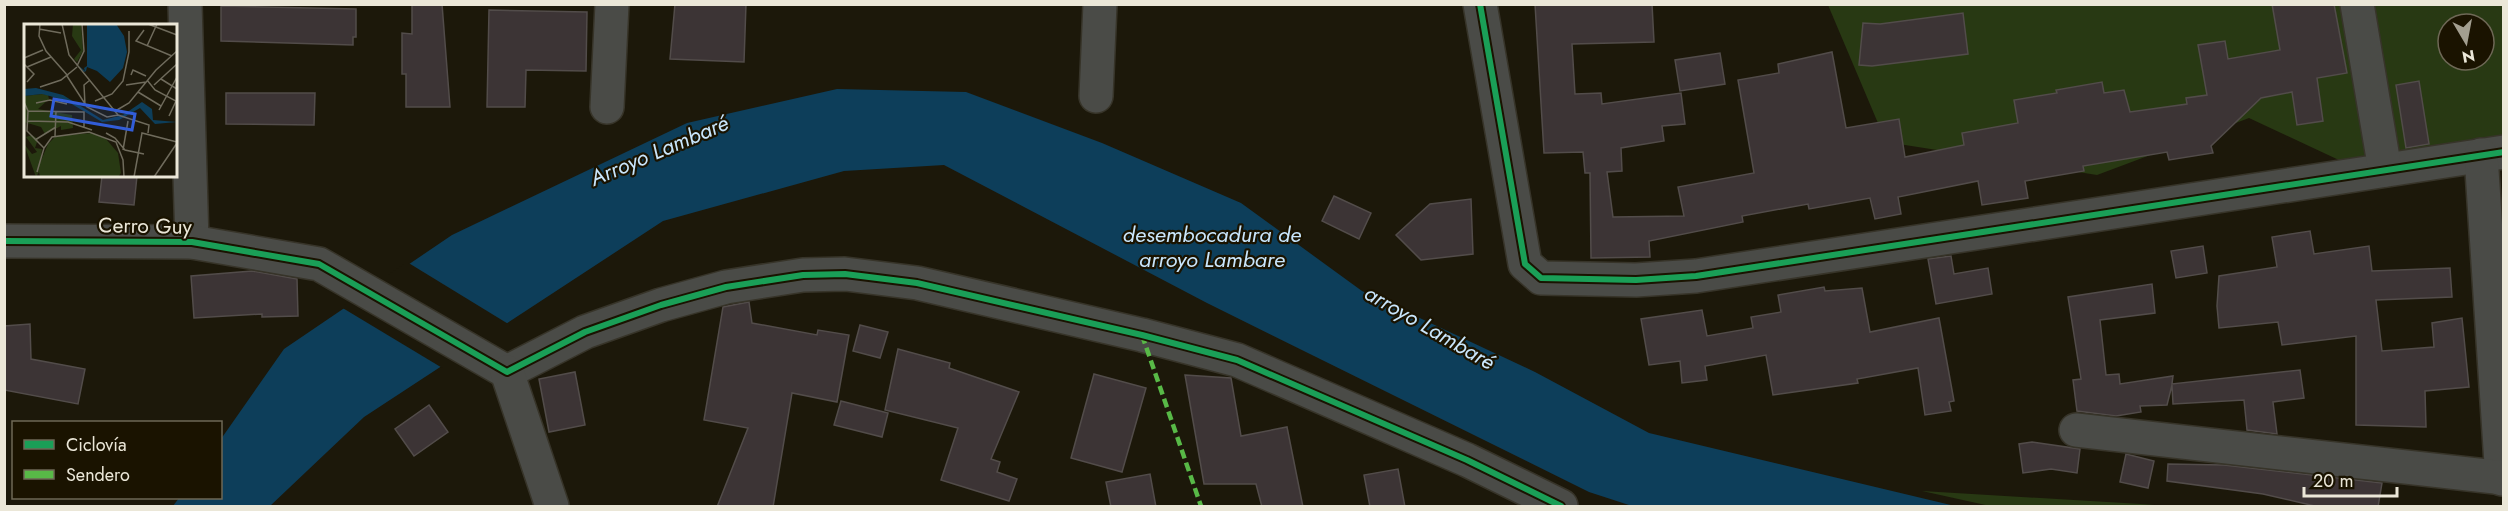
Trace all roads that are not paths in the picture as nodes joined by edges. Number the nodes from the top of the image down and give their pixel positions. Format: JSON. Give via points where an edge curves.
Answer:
{"nodes":[{"id":1,"x":185,"y":4,"type":"edge"},
{"id":2,"x":612,"y":4,"type":"edge"},
{"id":3,"x":1100,"y":4,"type":"edge"},
{"id":4,"x":1480,"y":4,"type":"edge"},
{"id":5,"x":2357,"y":4,"type":"edge"},
{"id":6,"x":1096,"y":96,"type":"dead end"},
{"id":7,"x":607,"y":107,"type":"dead end"},
{"id":8,"x":2492,"y":154,"type":"edge"},
{"id":9,"x":2385,"y":170,"type":"junction"},
{"id":10,"x":4,"y":242,"type":"edge"},
{"id":11,"x":192,"y":242,"type":"junction"},
{"id":12,"x":499,"y":368,"type":"junction"},
{"id":13,"x":2076,"y":430,"type":"dead end"},
{"id":14,"x":2503,"y":479,"type":"edge"},
{"id":15,"x":1544,"y":502,"type":"edge"},
{"id":16,"x":552,"y":507,"type":"edge"}],
"edges":[{"from":1,"to":11,"type":"street"},
{"from":2,"to":7,"type":"street"},
{"from":3,"to":6,"type":"street"},
{"from":4,"to":9,"type":"street","via":[[1525,264],[1542,278],[1636,280],[1696,276]]},
{"from":5,"to":9,"type":"street"},
{"from":8,"to":9,"type":"street"},
{"from":8,"to":14,"type":"street"},
{"from":10,"to":11,"type":"street","name":"Cerro Guy"},
{"from":11,"to":12,"type":"street","name":"Cerro Guy","via":[[319,264]]},
{"from":12,"to":15,"type":"street","via":[[585,332],[726,287],[803,275],[845,274],[917,284],[1237,360],[1467,460]]},
{"from":12,"to":16,"type":"street"},
{"from":13,"to":14,"type":"street"}]}
